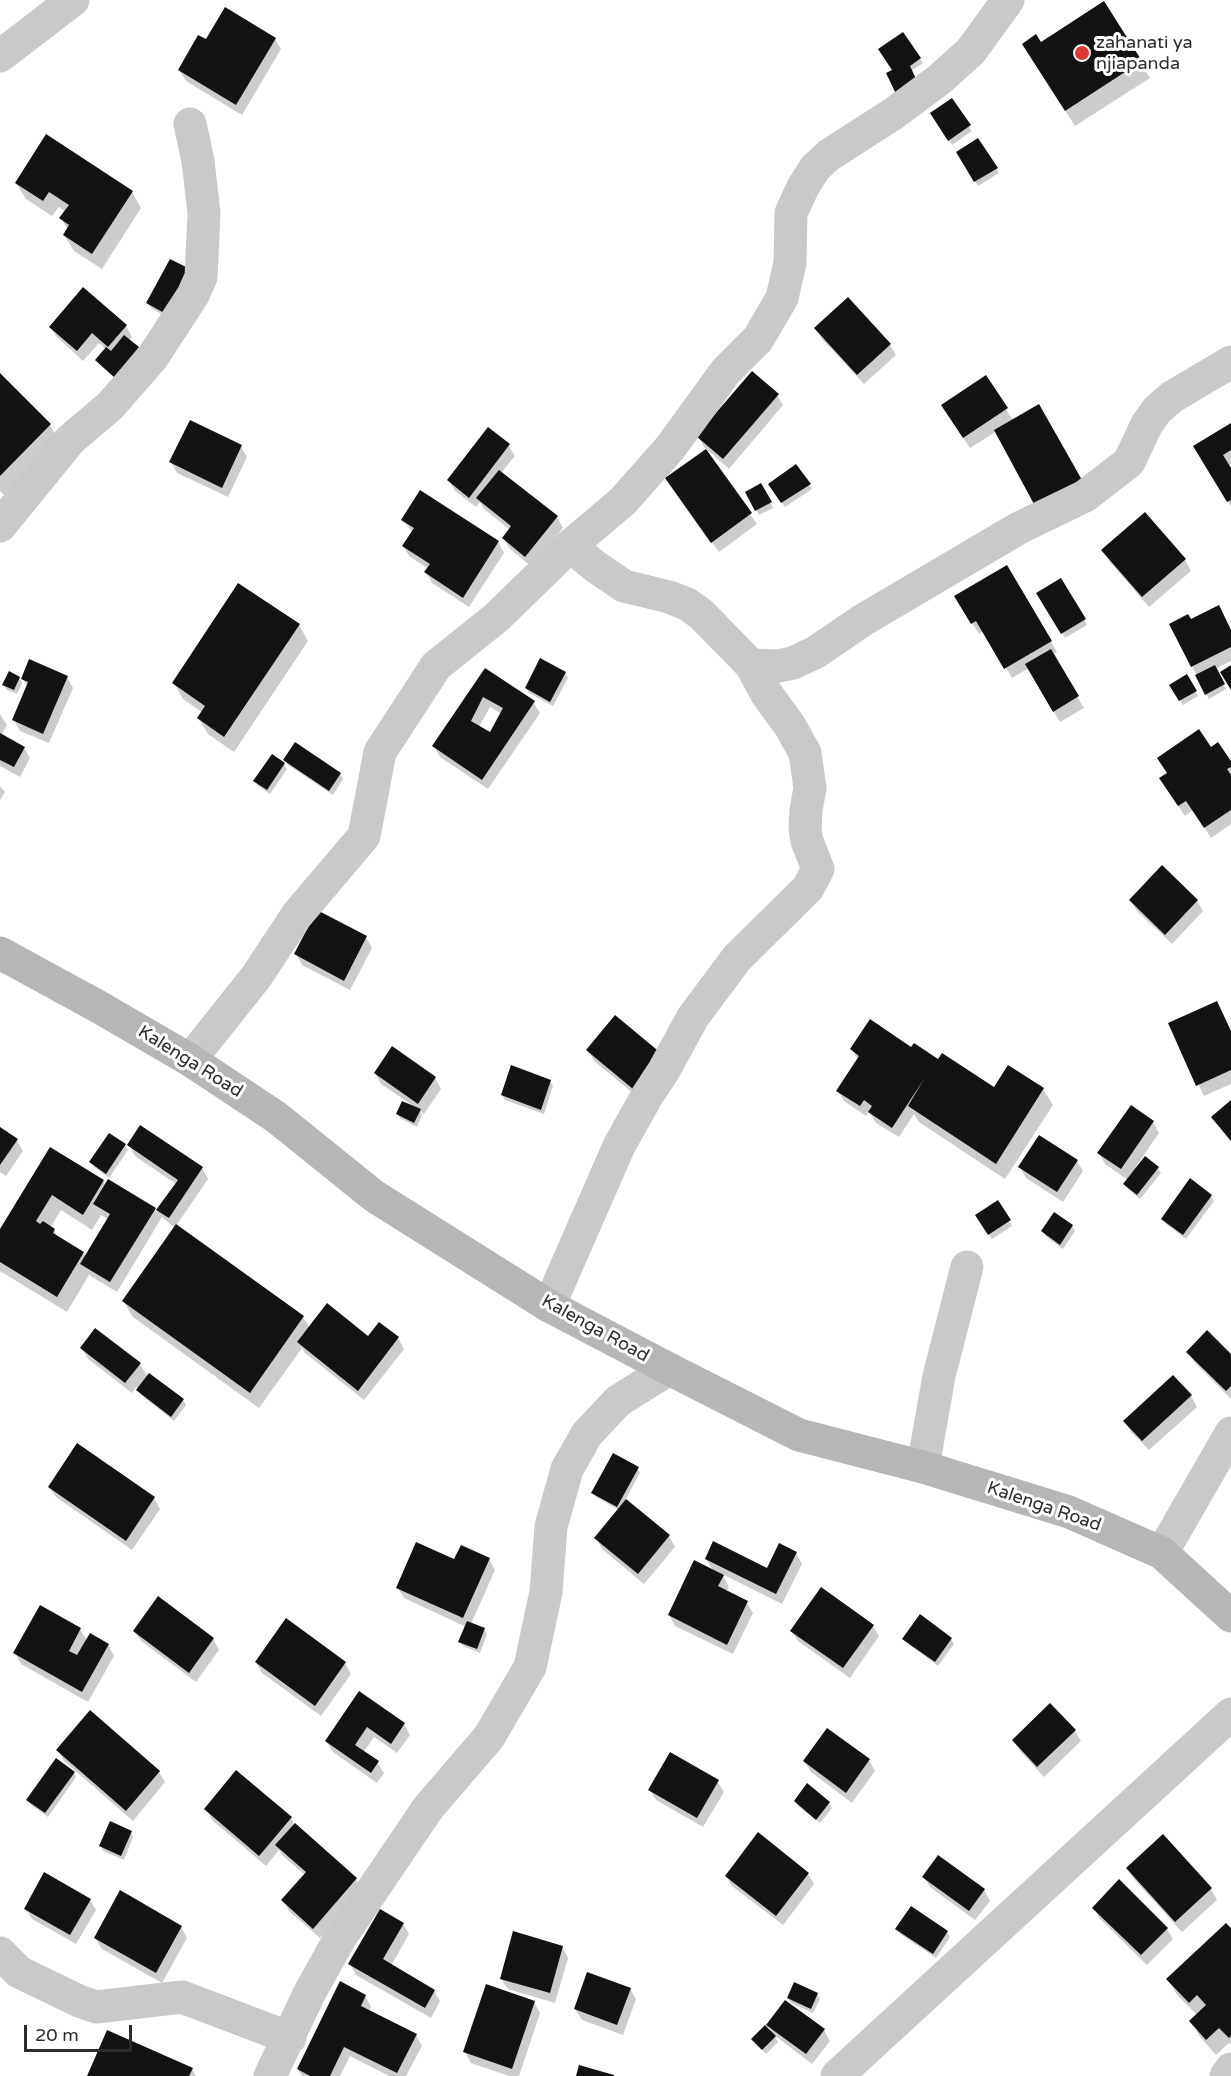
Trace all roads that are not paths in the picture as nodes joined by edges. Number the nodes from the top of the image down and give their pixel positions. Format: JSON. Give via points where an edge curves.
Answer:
{"nodes":[{"id":1,"x":73,"y":0,"type":"edge"},
{"id":2,"x":1008,"y":0,"type":"edge"},
{"id":3,"x":0,"y":56,"type":"edge"},
{"id":4,"x":190,"y":124,"type":"dead end"},
{"id":5,"x":1231,"y":362,"type":"edge"},
{"id":6,"x":0,"y":526,"type":"edge"},
{"id":7,"x":570,"y":546,"type":"junction"},
{"id":8,"x":751,"y":665,"type":"junction"},
{"id":9,"x":0,"y":953,"type":"edge"},
{"id":10,"x":190,"y":1060,"type":"junction"},
{"id":11,"x":967,"y":1267,"type":"dead end"},
{"id":12,"x":549,"y":1306,"type":"junction"},
{"id":13,"x":669,"y":1370,"type":"junction"},
{"id":14,"x":1231,"y":1433,"type":"edge"},
{"id":15,"x":923,"y":1467,"type":"junction"},
{"id":16,"x":1162,"y":1553,"type":"junction"},
{"id":17,"x":1231,"y":1616,"type":"edge"},
{"id":18,"x":1231,"y":1714,"type":"edge"},
{"id":19,"x":0,"y":1953,"type":"edge"},
{"id":20,"x":290,"y":2038,"type":"junction"},
{"id":21,"x":1231,"y":2069,"type":"edge"},
{"id":22,"x":270,"y":2076,"type":"edge"},
{"id":23,"x":837,"y":2076,"type":"edge"},
{"id":24,"x":1226,"y":2076,"type":"edge"}],
"edges":[{"from":1,"to":3,"type":"street"},
{"from":2,"to":7,"type":"street","via":[[971,51],[940,79],[814,168],[791,213],[790,263],[782,298],[758,339],[726,371],[670,448],[623,501]]},
{"from":4,"to":6,"type":"street","via":[[204,213],[201,278],[193,295],[152,358],[110,406],[70,440]]},
{"from":5,"to":8,"type":"street","via":[[1157,410],[1129,462],[1085,496],[1019,528],[803,659],[778,666]]},
{"from":7,"to":8,"type":"street","via":[[624,586],[687,604]]},
{"from":7,"to":10,"type":"street","via":[[497,617],[436,666],[380,752],[364,836],[297,915],[256,977]]},
{"from":8,"to":12,"type":"street","via":[[805,753],[810,788],[805,829],[818,869],[808,888],[737,958],[693,1017],[619,1146]]},
{"from":9,"to":10,"type":"main road","name":"Kalenga Road"},
{"from":10,"to":12,"type":"main road","name":"Kalenga Road","via":[[276,1117],[374,1196]]},
{"from":11,"to":15,"type":"street","via":[[939,1376]]},
{"from":12,"to":13,"type":"main road","name":"Kalenga Road"},
{"from":13,"to":15,"type":"main road","name":"Kalenga Road","via":[[799,1435]]},
{"from":13,"to":20,"type":"street","via":[[618,1401],[587,1434],[567,1469],[551,1527],[546,1592],[530,1667],[489,1737],[428,1808],[340,1938]]},
{"from":14,"to":16,"type":"street"},
{"from":15,"to":16,"type":"main road","name":"Kalenga Road","via":[[1069,1512]]},
{"from":16,"to":17,"type":"main road","name":"Kalenga Road"},
{"from":18,"to":23,"type":"street"},
{"from":19,"to":20,"type":"street","via":[[19,1972],[96,2007],[182,1997]]},
{"from":20,"to":22,"type":"street"},
{"from":21,"to":24,"type":"street"}]}
